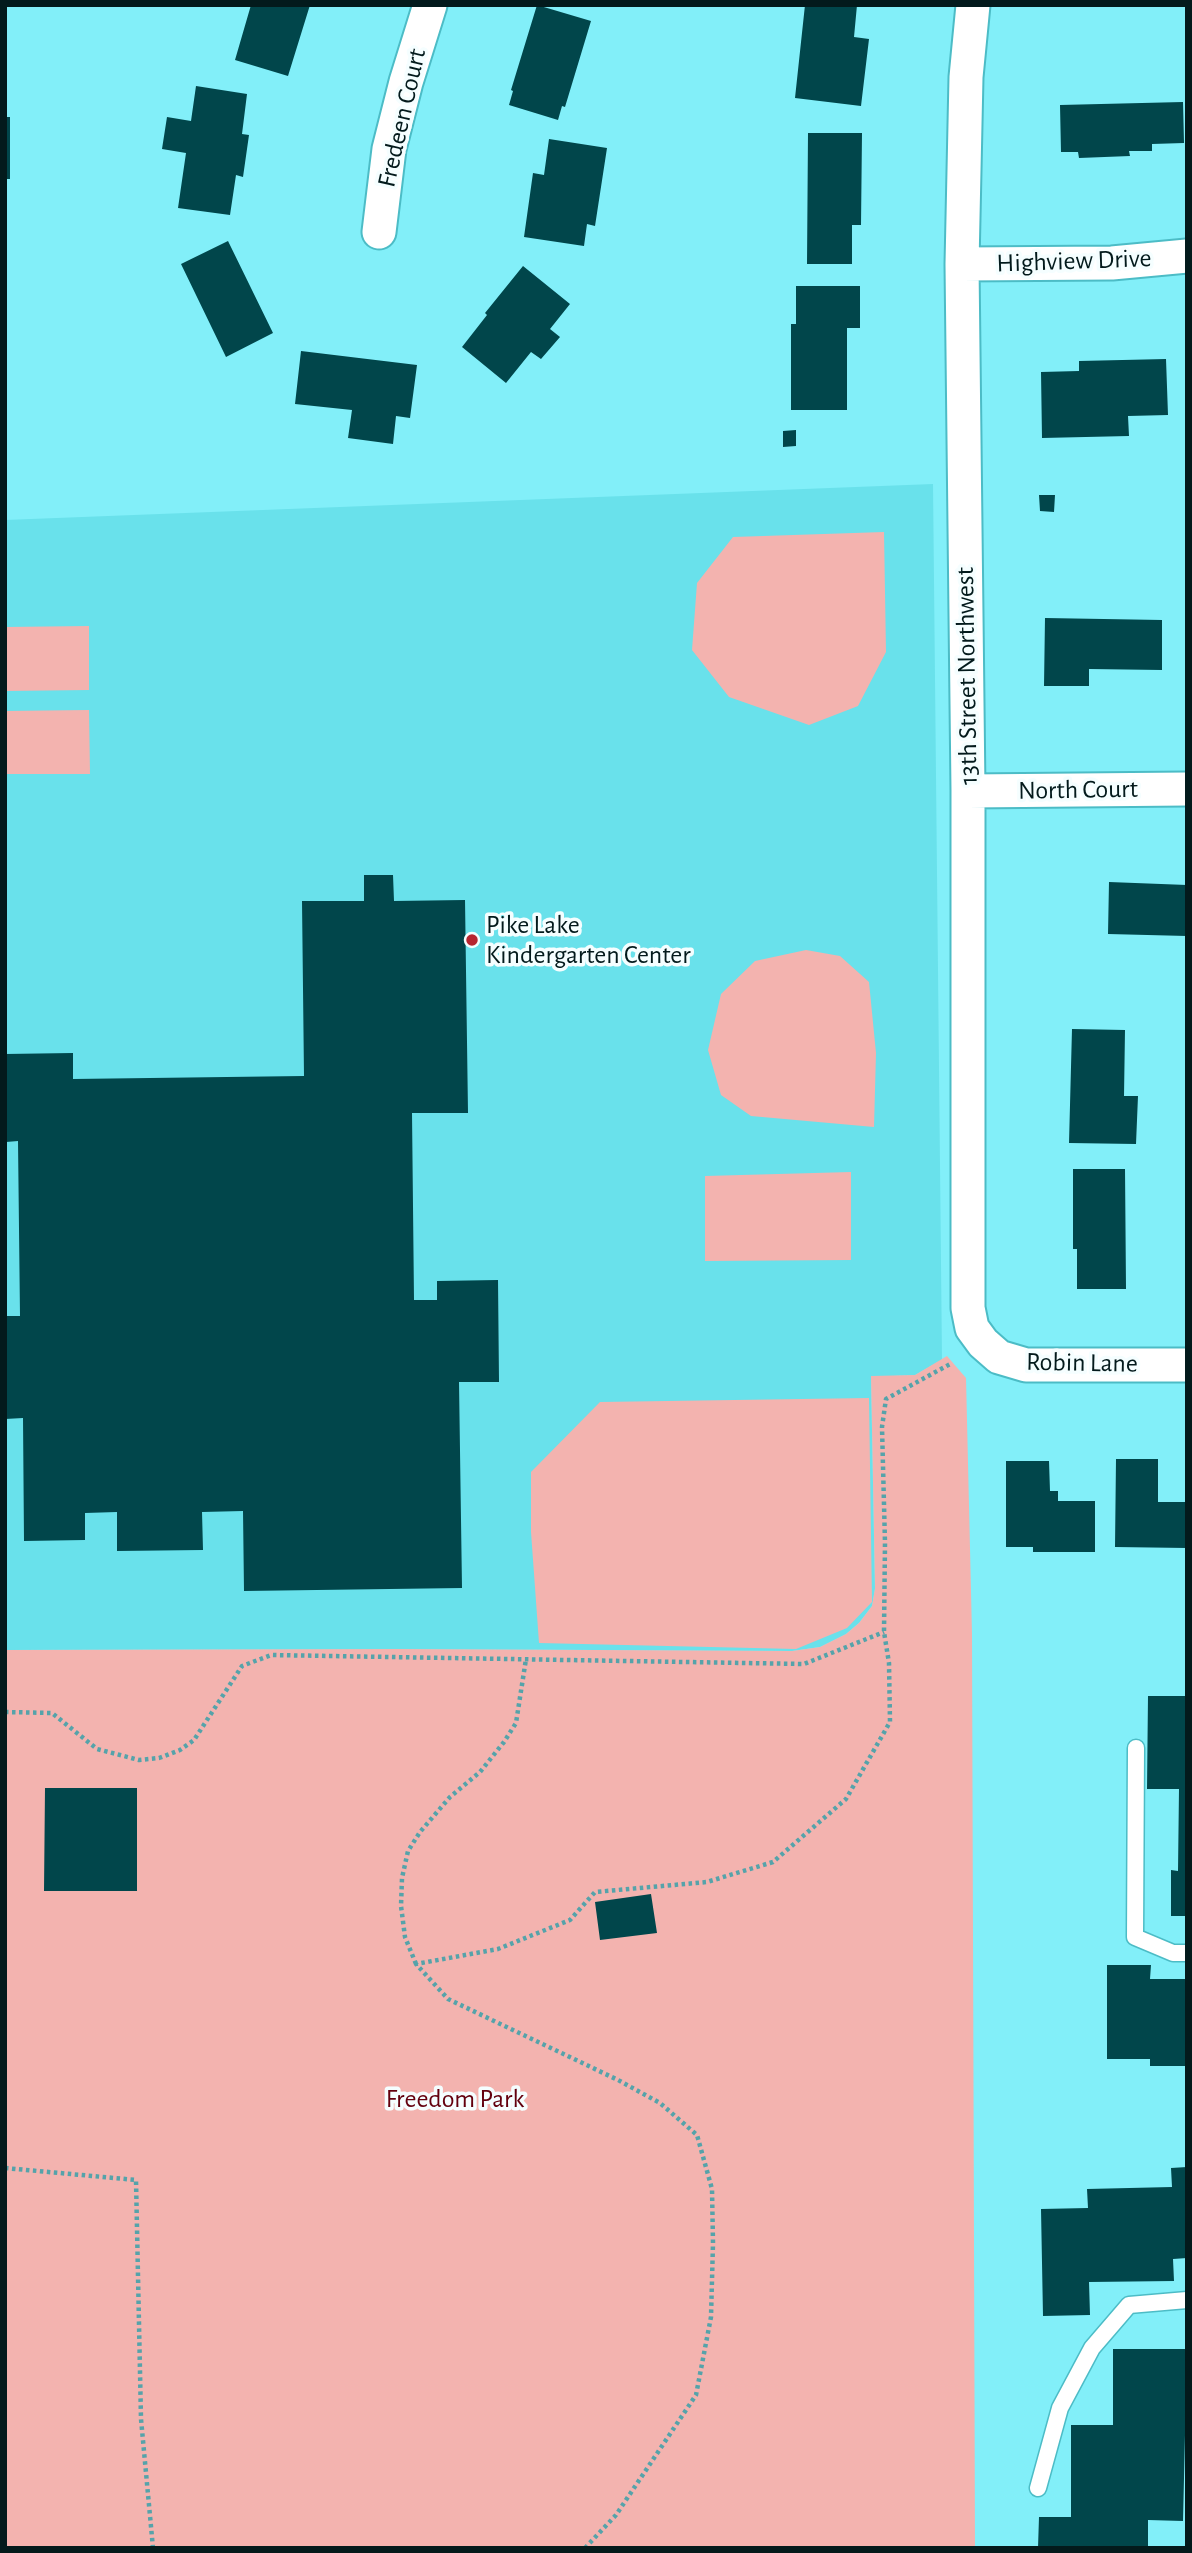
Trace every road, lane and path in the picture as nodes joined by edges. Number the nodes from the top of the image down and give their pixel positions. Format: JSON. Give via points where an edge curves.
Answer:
{"nodes":[{"id":1,"x":430,"y":5,"type":"edge"},
{"id":2,"x":973,"y":5,"type":"edge"},
{"id":3,"x":379,"y":232,"type":"dead end"},
{"id":4,"x":1187,"y":256,"type":"edge"},
{"id":5,"x":962,"y":264,"type":"junction"},
{"id":6,"x":1187,"y":789,"type":"edge"},
{"id":7,"x":968,"y":791,"type":"junction"},
{"id":8,"x":983,"y":1343,"type":"junction"},
{"id":9,"x":1187,"y":1365,"type":"edge"},
{"id":10,"x":884,"y":1632,"type":"junction"},
{"id":11,"x":526,"y":1658,"type":"junction"},
{"id":12,"x":5,"y":1712,"type":"edge"},
{"id":13,"x":1136,"y":1748,"type":"dead end"},
{"id":14,"x":1187,"y":1953,"type":"edge"},
{"id":15,"x":416,"y":1964,"type":"junction"},
{"id":16,"x":5,"y":2168,"type":"edge"},
{"id":17,"x":1187,"y":2300,"type":"edge"},
{"id":18,"x":1038,"y":2488,"type":"dead end"},
{"id":19,"x":153,"y":2548,"type":"edge"},
{"id":20,"x":585,"y":2548,"type":"edge"}],
"edges":[{"from":1,"to":3,"type":"street","name":"Fredeen Court","via":[[389,149]]},
{"from":2,"to":5,"type":"street","name":"13th Street Northwest","via":[[966,78]]},
{"from":4,"to":5,"type":"street","name":"Highview Drive","via":[[1112,263]]},
{"from":5,"to":7,"type":"street","name":"13th Street Northwest"},
{"from":6,"to":7,"type":"street","name":"North Court"},
{"from":7,"to":8,"type":"street","name":"13th Street Northwest","via":[[968,1308],[972,1328]]},
{"from":8,"to":9,"type":"street","name":"Robin Lane","via":[[999,1357],[1026,1365]]},
{"from":8,"to":10,"type":"path","via":[[886,1399],[882,1427]]},
{"from":10,"to":11,"type":"path","via":[[804,1664]]},
{"from":10,"to":15,"type":"path","via":[[890,1722],[846,1799],[773,1862],[707,1882],[595,1892],[570,1920],[546,1930],[498,1949]]},
{"from":11,"to":12,"type":"path","via":[[271,1654],[242,1666],[194,1740],[159,1758],[139,1760],[97,1749],[52,1713]]},
{"from":11,"to":15,"type":"path","via":[[516,1723],[480,1772],[450,1797],[408,1851],[401,1906],[405,1937]]},
{"from":13,"to":14,"type":"lane","via":[[1135,1937],[1173,1953]]},
{"from":15,"to":20,"type":"path","via":[[448,1999],[618,2080],[660,2103],[697,2135],[712,2189],[713,2243],[711,2317],[696,2395],[616,2515]]},
{"from":16,"to":19,"type":"path","via":[[136,2180],[141,2418]]},
{"from":17,"to":18,"type":"lane","via":[[1129,2305],[1092,2348],[1060,2408]]}]}
